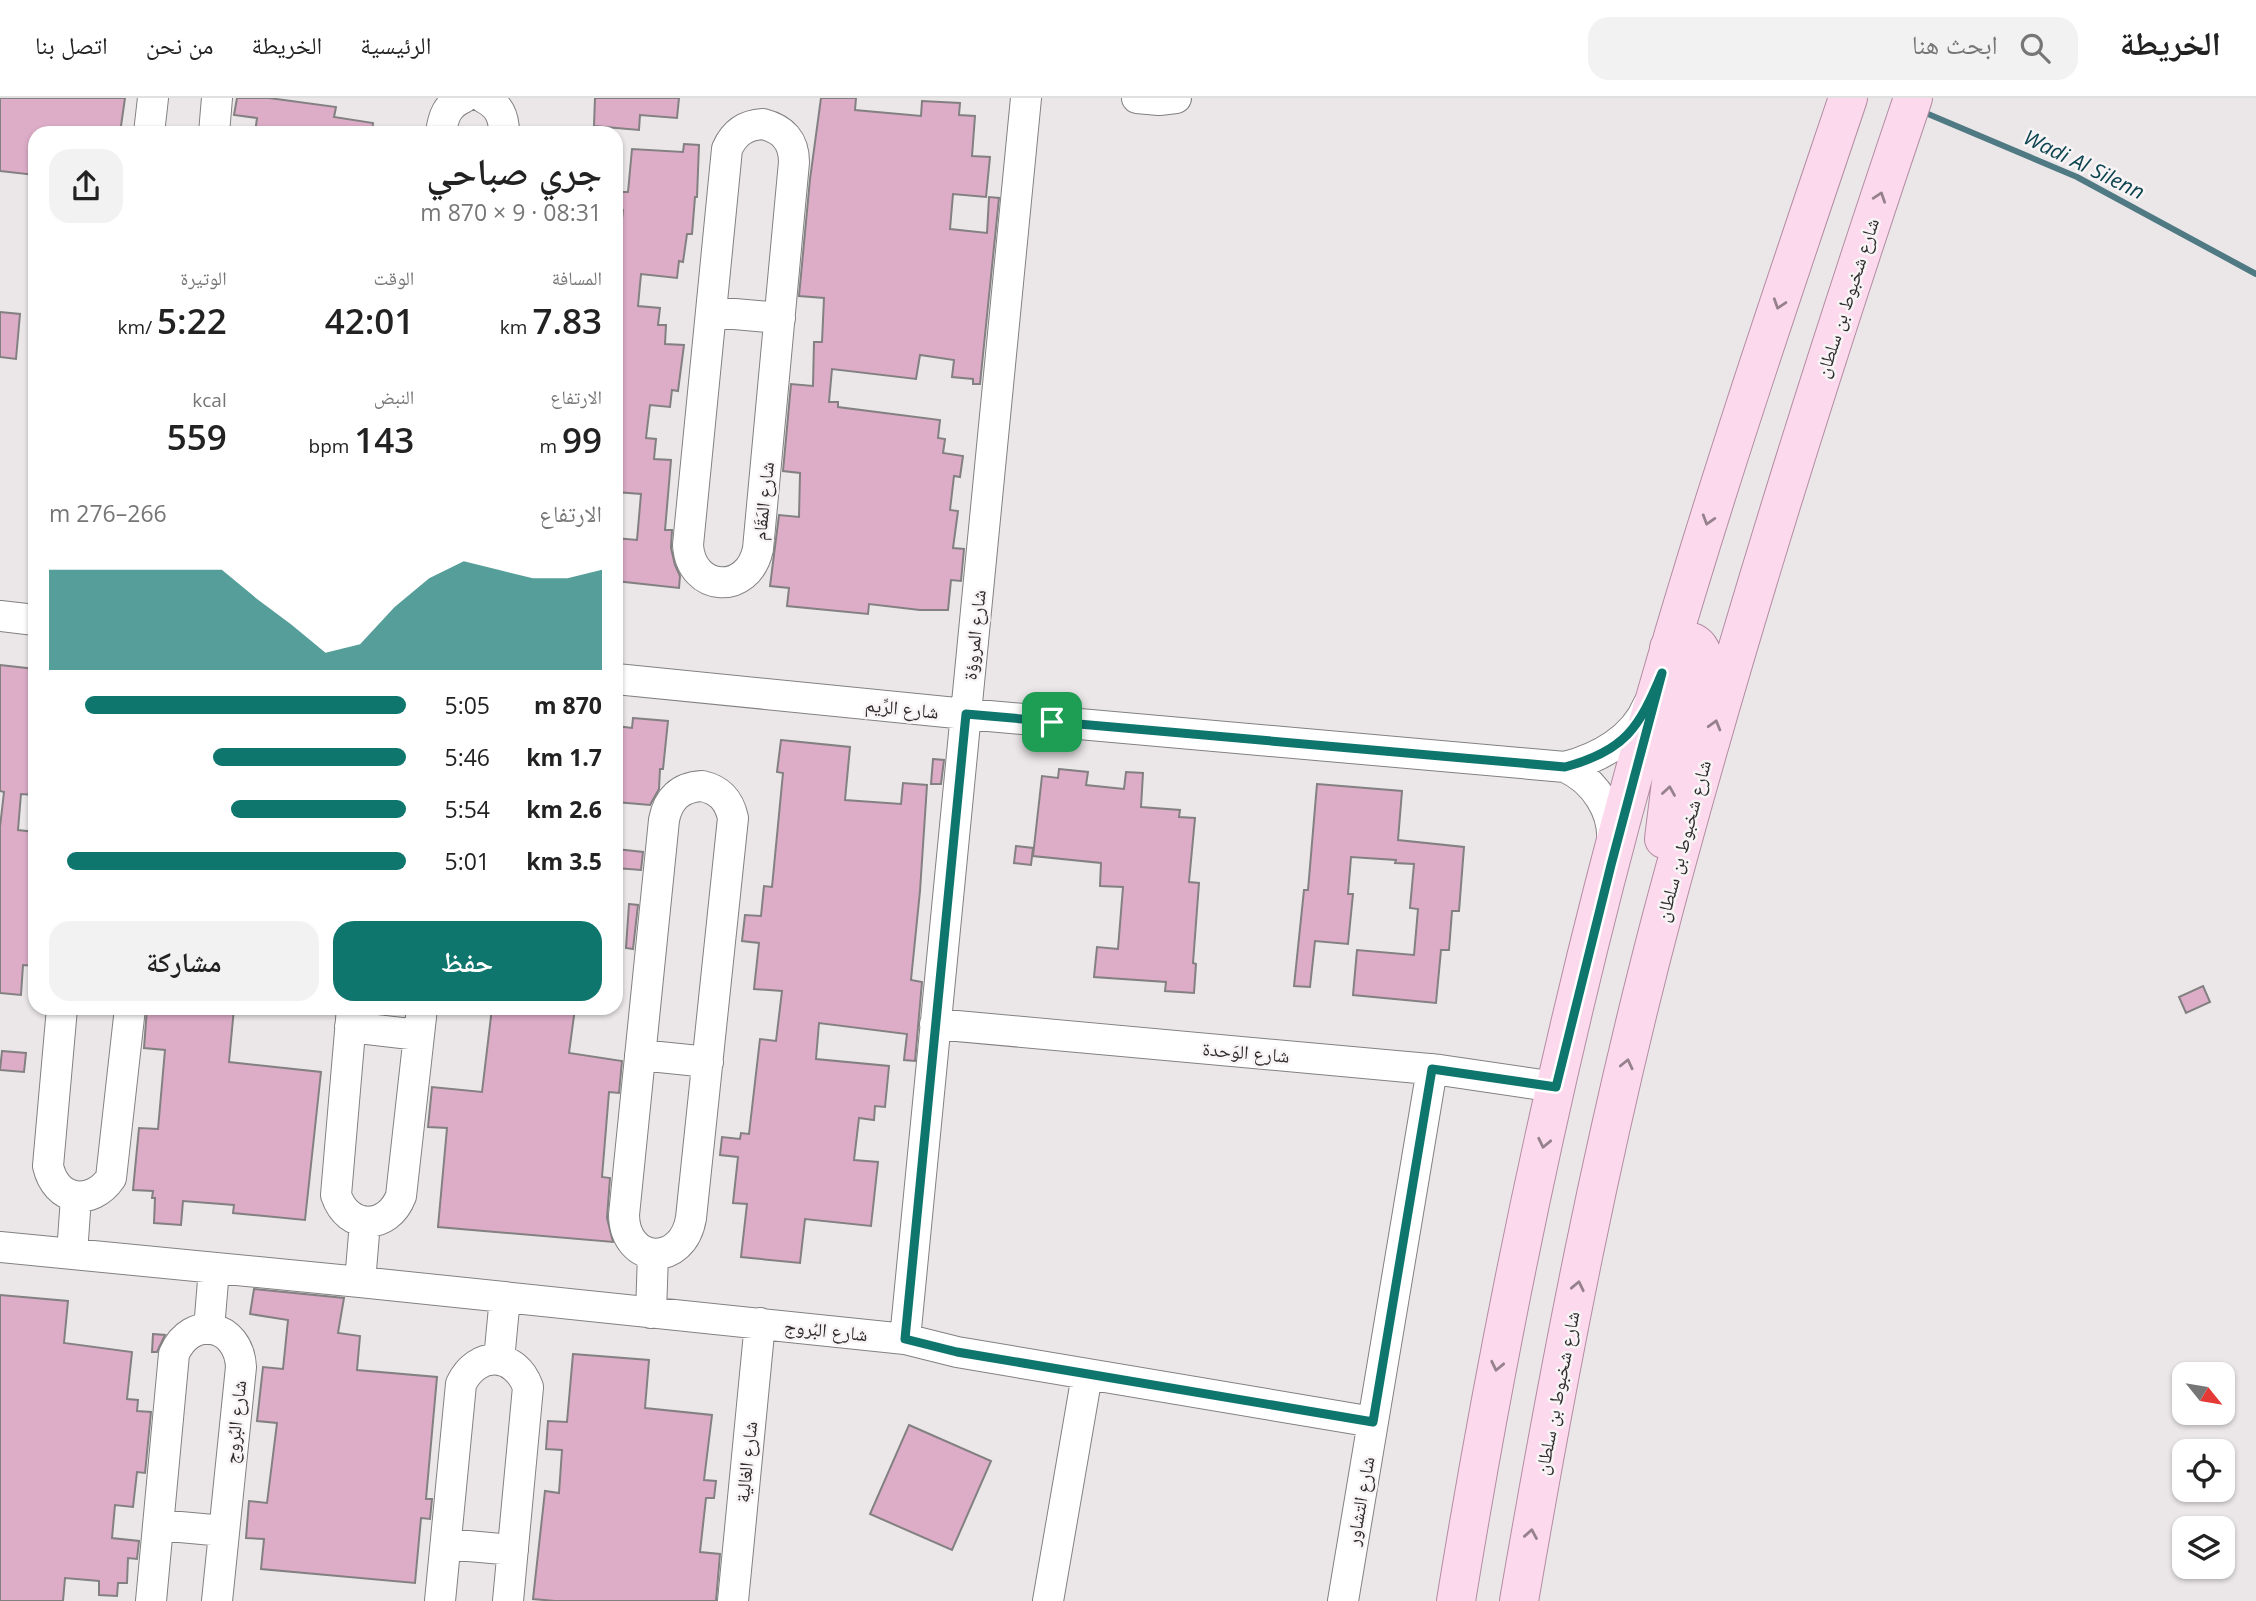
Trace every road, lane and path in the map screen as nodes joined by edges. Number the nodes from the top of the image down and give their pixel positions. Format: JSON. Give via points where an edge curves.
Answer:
{"nodes":[{"id":1,"x":153,"y":98,"type":"edge"},
{"id":2,"x":217,"y":98,"type":"edge"},
{"id":3,"x":463,"y":98,"type":"edge"},
{"id":4,"x":484,"y":98,"type":"edge"},
{"id":5,"x":1026,"y":98,"type":"edge"},
{"id":6,"x":1137,"y":98,"type":"edge"},
{"id":7,"x":1176,"y":98,"type":"edge"},
{"id":8,"x":1848,"y":98,"type":"edge"},
{"id":9,"x":1913,"y":98,"type":"edge"},
{"id":10,"x":764,"y":111,"type":"edge"},
{"id":11,"x":150,"y":126,"type":"edge"},
{"id":12,"x":215,"y":126,"type":"edge"},
{"id":13,"x":442,"y":126,"type":"edge"},
{"id":14,"x":504,"y":126,"type":"edge"},
{"id":15,"x":712,"y":312,"type":"junction"},
{"id":16,"x":780,"y":318,"type":"junction"},
{"id":17,"x":0,"y":616,"type":"edge"},
{"id":18,"x":28,"y":619,"type":"edge"},
{"id":19,"x":1666,"y":661,"type":"junction"},
{"id":20,"x":623,"y":680,"type":"edge"},
{"id":21,"x":966,"y":714,"type":"junction"},
{"id":22,"x":1565,"y":767,"type":"junction"},
{"id":23,"x":1611,"y":865,"type":"junction"},
{"id":24,"x":1664,"y":908,"type":"junction"},
{"id":25,"x":61,"y":1015,"type":"edge"},
{"id":26,"x":129,"y":1015,"type":"edge"},
{"id":27,"x":351,"y":1018,"type":"edge"},
{"id":28,"x":420,"y":1021,"type":"edge"},
{"id":29,"x":934,"y":1024,"type":"junction"},
{"id":30,"x":640,"y":1055,"type":"junction"},
{"id":31,"x":708,"y":1062,"type":"junction"},
{"id":32,"x":1432,"y":1069,"type":"junction"},
{"id":33,"x":1556,"y":1087,"type":"junction"},
{"id":34,"x":76,"y":1196,"type":"junction"},
{"id":35,"x":365,"y":1222,"type":"junction"},
{"id":36,"x":0,"y":1247,"type":"edge"},
{"id":37,"x":72,"y":1254,"type":"junction"},
{"id":38,"x":653,"y":1254,"type":"junction"},
{"id":39,"x":214,"y":1269,"type":"junction"},
{"id":40,"x":360,"y":1282,"type":"junction"},
{"id":41,"x":505,"y":1297,"type":"junction"},
{"id":42,"x":651,"y":1313,"type":"junction"},
{"id":43,"x":760,"y":1323,"type":"junction"},
{"id":44,"x":209,"y":1329,"type":"junction"},
{"id":45,"x":905,"y":1339,"type":"junction"},
{"id":46,"x":499,"y":1360,"type":"junction"},
{"id":47,"x":1087,"y":1375,"type":"junction"},
{"id":48,"x":1373,"y":1422,"type":"junction"},
{"id":49,"x":158,"y":1525,"type":"junction"},
{"id":50,"x":224,"y":1531,"type":"junction"},
{"id":51,"x":446,"y":1544,"type":"junction"},
{"id":52,"x":513,"y":1550,"type":"junction"},
{"id":53,"x":151,"y":1601,"type":"edge"},
{"id":54,"x":217,"y":1601,"type":"edge"},
{"id":55,"x":440,"y":1601,"type":"edge"},
{"id":56,"x":508,"y":1601,"type":"edge"},
{"id":57,"x":733,"y":1601,"type":"edge"},
{"id":58,"x":1048,"y":1601,"type":"edge"},
{"id":59,"x":1343,"y":1601,"type":"edge"},
{"id":60,"x":1456,"y":1601,"type":"edge"},
{"id":61,"x":1519,"y":1601,"type":"edge"}],
"edges":[{"from":1,"to":11,"type":"street"},
{"from":2,"to":12,"type":"street"},
{"from":3,"to":13,"type":"street","via":[[449,107]]},
{"from":4,"to":14,"type":"street","via":[[501,113]]},
{"from":5,"to":21,"type":"street","name":"شارع المروؤة"},
{"from":6,"to":7,"type":"street"},
{"from":8,"to":19,"type":"main road","one_way":true},
{"from":24,"to":9,"type":"main road","name":"شارع شخبوط بن سلطان","one_way":true,"via":[[1768,545]]},
{"from":10,"to":15,"type":"street","name":"شارع المَقَام","via":[[737,133],[727,149]]},
{"from":10,"to":16,"type":"street","name":"شارع المَقَام","via":[[794,151]]},
{"from":15,"to":16,"type":"street"},
{"from":15,"to":16,"type":"street","name":"شارع المَقَام","via":[[688,545],[698,572],[715,582],[735,580],[756,559]]},
{"from":17,"to":18,"type":"street"},
{"from":19,"to":22,"type":"street","name":"شارع الرِّيم","via":[[1645,712],[1619,742]]},
{"from":19,"to":23,"type":"main road"},
{"from":24,"to":19,"type":"main road","one_way":true,"via":[[1666,807],[1704,655],[1700,647],[1684,640],[1676,642]]},
{"from":20,"to":21,"type":"street","name":"شارع الرِّيم"},
{"from":21,"to":22,"type":"street","name":"شارع الرِّيم"},
{"from":21,"to":29,"type":"street","name":"شارع المروؤة"},
{"from":22,"to":23,"type":"street","via":[[1586,779],[1607,811],[1613,835]]},
{"from":23,"to":33,"type":"main road"},
{"from":61,"to":24,"type":"main road","name":"شارع شخبوط بن سلطان","one_way":true,"via":[[1588,1239]]},
{"from":25,"to":34,"type":"street","via":[[48,1166],[57,1186]]},
{"from":26,"to":34,"type":"street","via":[[111,1178],[97,1193]]},
{"from":27,"to":28,"type":"street"},
{"from":27,"to":35,"type":"street","via":[[336,1195],[346,1213]]},
{"from":28,"to":35,"type":"street","via":[[401,1196],[383,1219]]},
{"from":29,"to":32,"type":"street","name":"شارع الوَحدة"},
{"from":29,"to":45,"type":"street","name":"شارع المروؤة"},
{"from":30,"to":31,"type":"street"},
{"from":30,"to":31,"type":"street","via":[[666,811],[676,795],[702,786],[726,800],[733,818]]},
{"from":30,"to":38,"type":"street","via":[[624,1226],[634,1245]]},
{"from":31,"to":38,"type":"street","via":[[690,1227],[680,1245]]},
{"from":32,"to":33,"type":"street","name":"شارع الوَحدة"},
{"from":32,"to":48,"type":"street","name":"شارع التشاور"},
{"from":33,"to":60,"type":"main road","one_way":true,"via":[[1486,1422]]},
{"from":34,"to":37,"type":"street"},
{"from":35,"to":40,"type":"street"},
{"from":36,"to":37,"type":"street","name":"شارع البُروج"},
{"from":37,"to":39,"type":"street","name":"شارع البُروج"},
{"from":38,"to":42,"type":"street"},
{"from":39,"to":40,"type":"street","name":"شارع البُروج"},
{"from":39,"to":44,"type":"street"},
{"from":40,"to":41,"type":"street","name":"شارع البُروج"},
{"from":41,"to":42,"type":"street","name":"شارع البُروج"},
{"from":41,"to":46,"type":"street"},
{"from":42,"to":43,"type":"street","name":"شارع البُروج"},
{"from":43,"to":45,"type":"street","name":"شارع البُروج"},
{"from":43,"to":57,"type":"street","name":"شارع الغالية"},
{"from":44,"to":49,"type":"street","via":[[183,1338],[173,1354]]},
{"from":44,"to":50,"type":"street","name":"شارع البُروج","via":[[229,1337],[240,1356]]},
{"from":45,"to":47,"type":"street","name":"شارع البُروج"},
{"from":46,"to":51,"type":"street","via":[[472,1368],[461,1384]]},
{"from":46,"to":52,"type":"street","via":[[518,1369],[528,1387]]},
{"from":47,"to":48,"type":"street","name":"شارع البُروج"},
{"from":47,"to":58,"type":"street"},
{"from":48,"to":59,"type":"street","name":"شارع التشاور"},
{"from":49,"to":50,"type":"street"},
{"from":49,"to":53,"type":"street"},
{"from":50,"to":54,"type":"street","name":"شارع البُروج"},
{"from":51,"to":52,"type":"street"},
{"from":51,"to":55,"type":"street"},
{"from":52,"to":56,"type":"street"}]}
